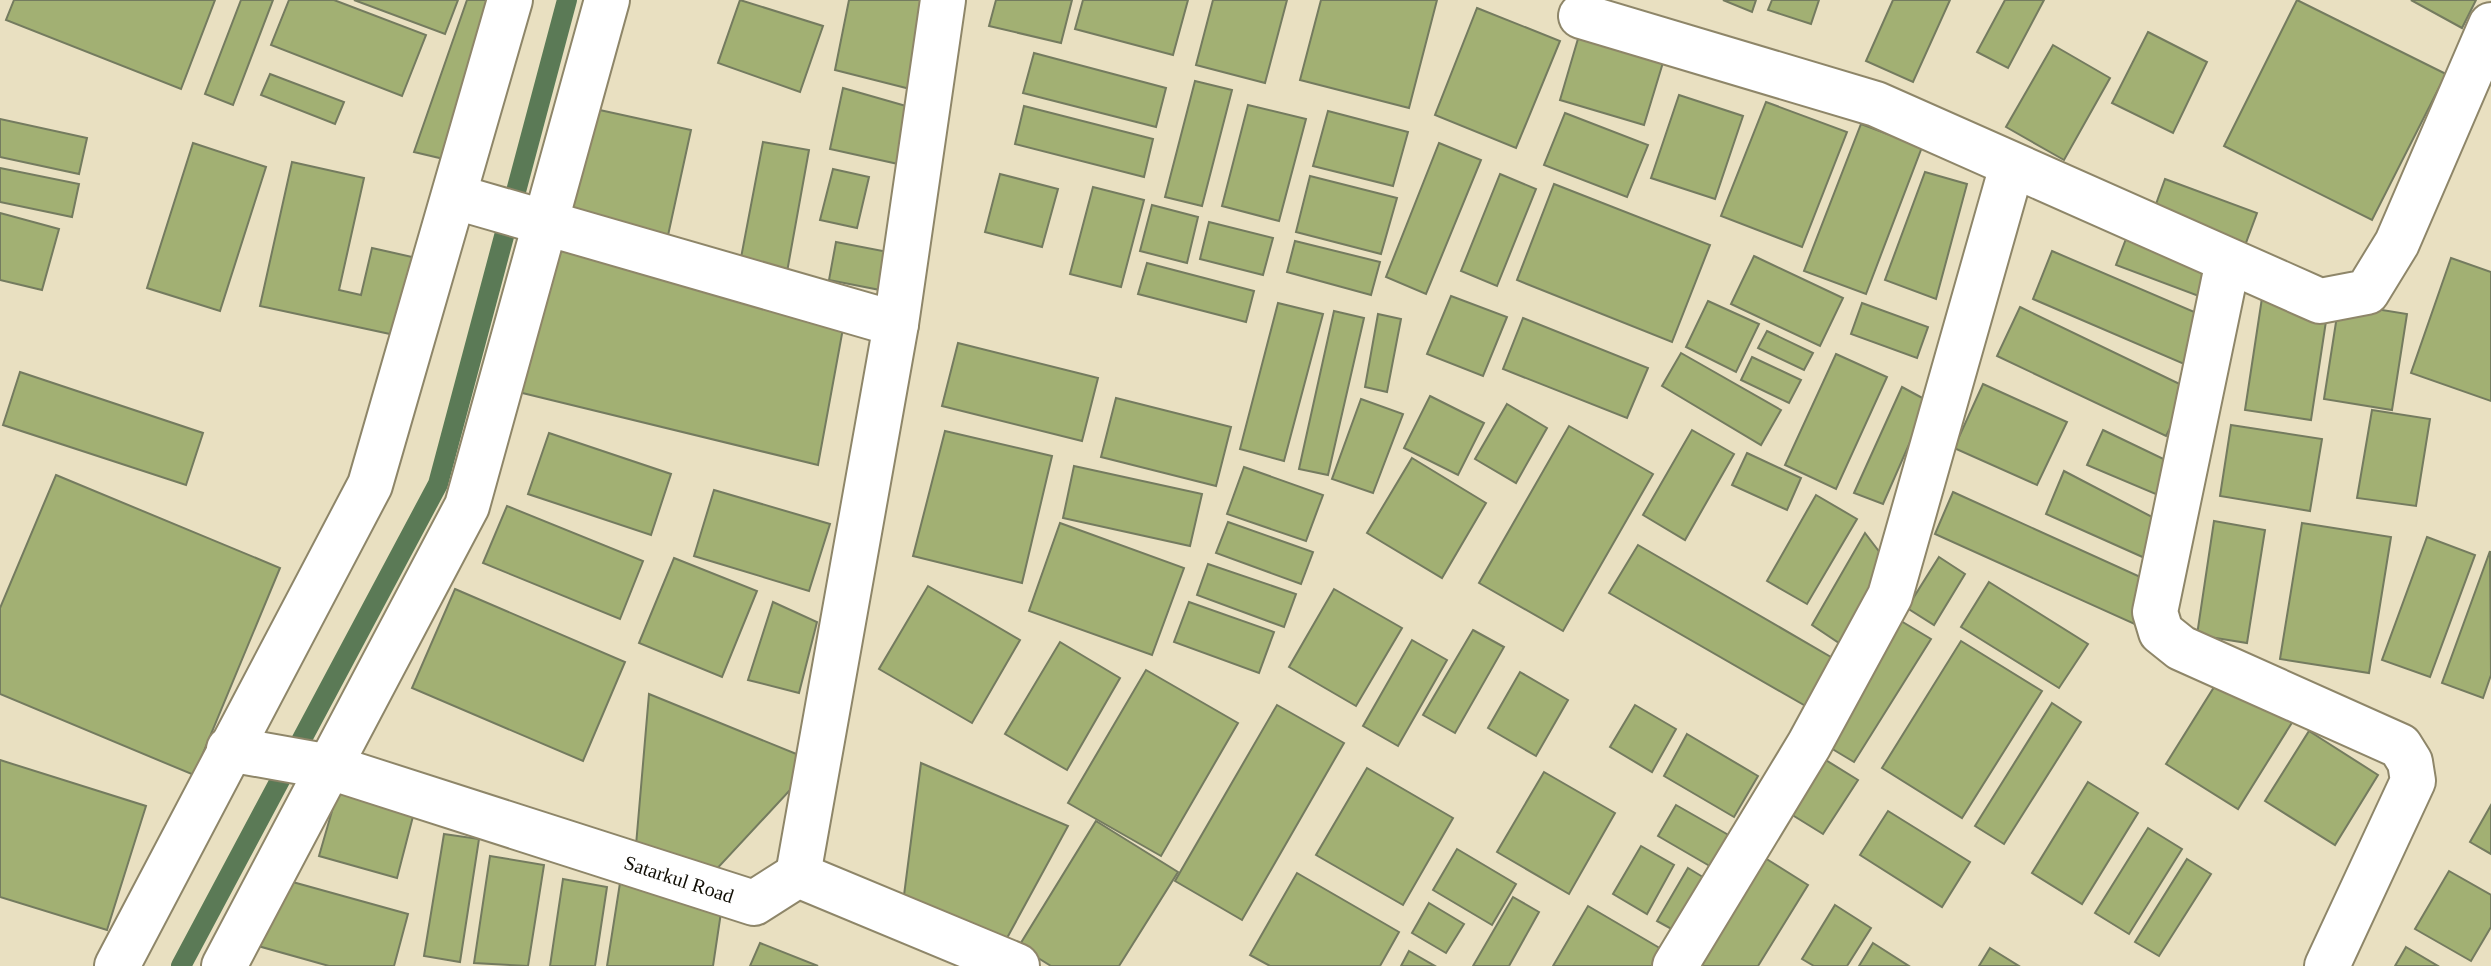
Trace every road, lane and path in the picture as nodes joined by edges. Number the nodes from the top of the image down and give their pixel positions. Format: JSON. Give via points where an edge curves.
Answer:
{"nodes":[{"id":1,"x":510,"y":0,"type":"edge"},
{"id":2,"x":607,"y":0,"type":"edge"},
{"id":3,"x":943,"y":0,"type":"edge"},
{"id":4,"x":1581,"y":16,"type":"dead end"},
{"id":5,"x":2491,"y":25,"type":"edge"},
{"id":6,"x":2012,"y":166,"type":"junction"},
{"id":7,"x":456,"y":197,"type":"junction"},
{"id":8,"x":545,"y":223,"type":"junction"},
{"id":9,"x":2228,"y":261,"type":"junction"},
{"id":10,"x":896,"y":324,"type":"junction"},
{"id":11,"x":229,"y":749,"type":"junction"},
{"id":12,"x":330,"y":767,"type":"junction"},
{"id":13,"x":798,"y":875,"type":"junction"},
{"id":14,"x":117,"y":966,"type":"edge"},
{"id":15,"x":224,"y":966,"type":"edge"},
{"id":16,"x":1017,"y":966,"type":"edge"},
{"id":17,"x":1675,"y":966,"type":"edge"},
{"id":18,"x":2327,"y":966,"type":"edge"}],
"edges":[{"from":1,"to":7,"type":"street"},
{"from":2,"to":8,"type":"street"},
{"from":3,"to":10,"type":"street"},
{"from":4,"to":6,"type":"street","via":[[1876,104]]},
{"from":5,"to":9,"type":"street","via":[[2397,243],[2367,292],[2320,301]]},
{"from":6,"to":9,"type":"street"},
{"from":6,"to":17,"type":"street","via":[[1890,596],[1809,745]]},
{"from":7,"to":8,"type":"street"},
{"from":7,"to":11,"type":"street","via":[[370,485]]},
{"from":8,"to":10,"type":"street"},
{"from":8,"to":12,"type":"street","via":[[467,506]]},
{"from":9,"to":18,"type":"street","via":[[2155,612],[2161,632],[2181,648],[2400,746],[2410,762],[2413,781]]},
{"from":10,"to":13,"type":"street"},
{"from":11,"to":12,"type":"street"},
{"from":11,"to":14,"type":"street"},
{"from":12,"to":13,"type":"street","name":"Satarkul Road","via":[[754,903]]},
{"from":12,"to":15,"type":"street"},
{"from":13,"to":16,"type":"street"}]}
